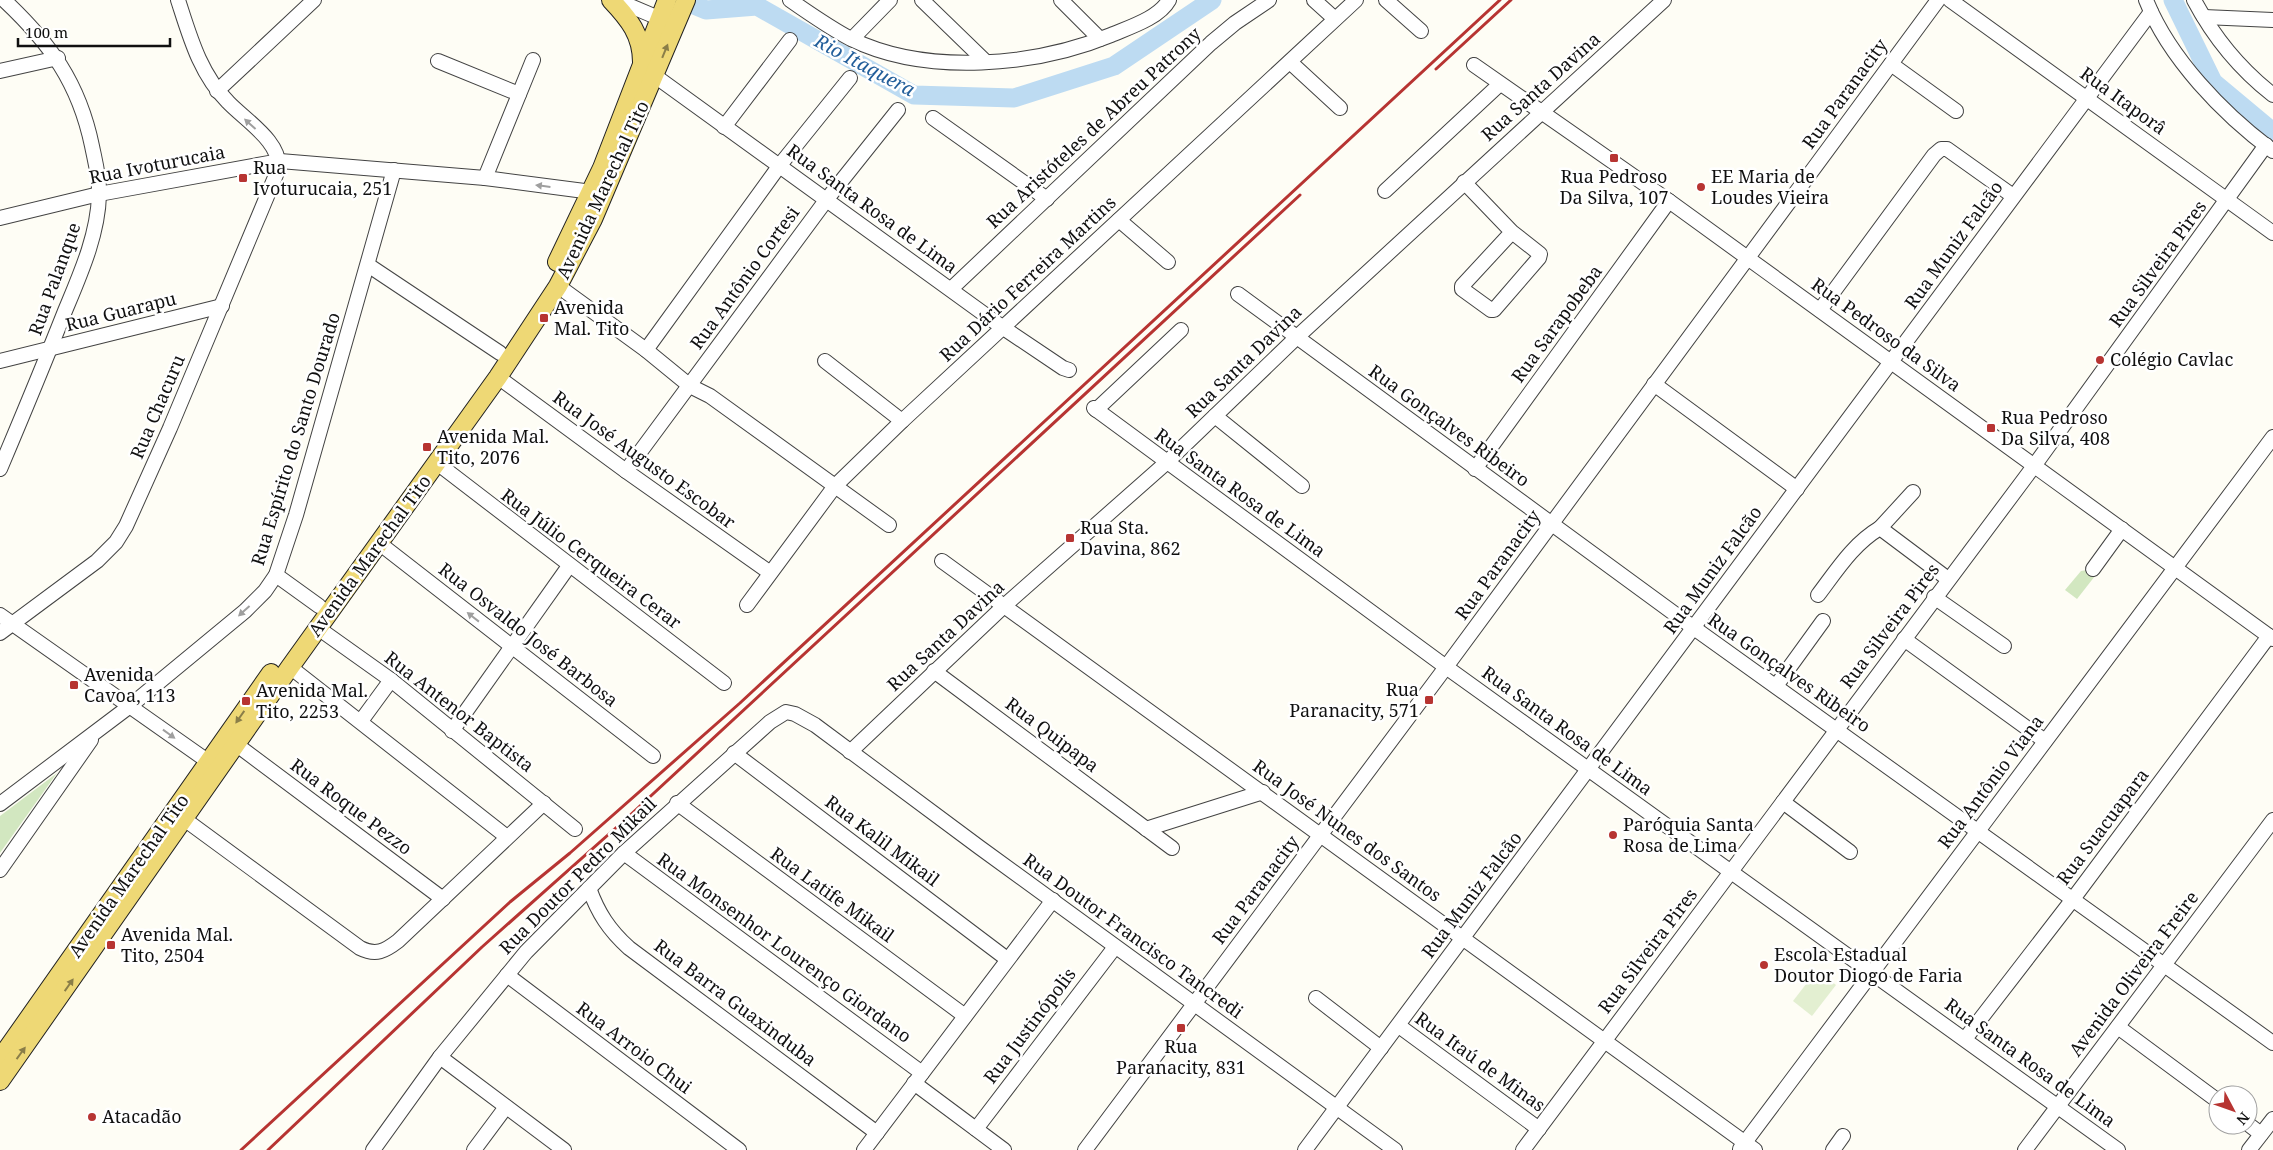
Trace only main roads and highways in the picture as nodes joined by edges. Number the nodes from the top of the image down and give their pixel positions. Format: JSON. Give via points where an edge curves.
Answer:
{"nodes":[{"id":1,"x":611,"y":0,"type":"edge"},
{"id":2,"x":672,"y":11,"type":"edge"},
{"id":3,"x":649,"y":72,"type":"junction"},
{"id":4,"x":214,"y":766,"type":"junction"},
{"id":5,"x":179,"y":816,"type":"junction"},
{"id":6,"x":0,"y":1059,"type":"edge"},
{"id":7,"x":0,"y":1081,"type":"edge"}],
"edges":[{"from":1,"to":3,"type":"main road","via":[[636,30]]},
{"from":2,"to":3,"type":"main road","name":"Avenida Marechal Tito"},
{"from":3,"to":4,"type":"main road","name":"Avenida Marechal Tito","one_way":true,"via":[[550,278],[319,606]]},
{"from":3,"to":4,"type":"main road","name":"Avenida Marechal Tito","via":[[593,220],[558,286],[498,377],[237,744]]},
{"from":4,"to":5,"type":"main road","name":"Avenida Marechal Tito"},
{"from":5,"to":6,"type":"main road","name":"Avenida Marechal Tito"},
{"from":7,"to":5,"type":"main road","name":"Avenida Marechal Tito","one_way":true}]}
